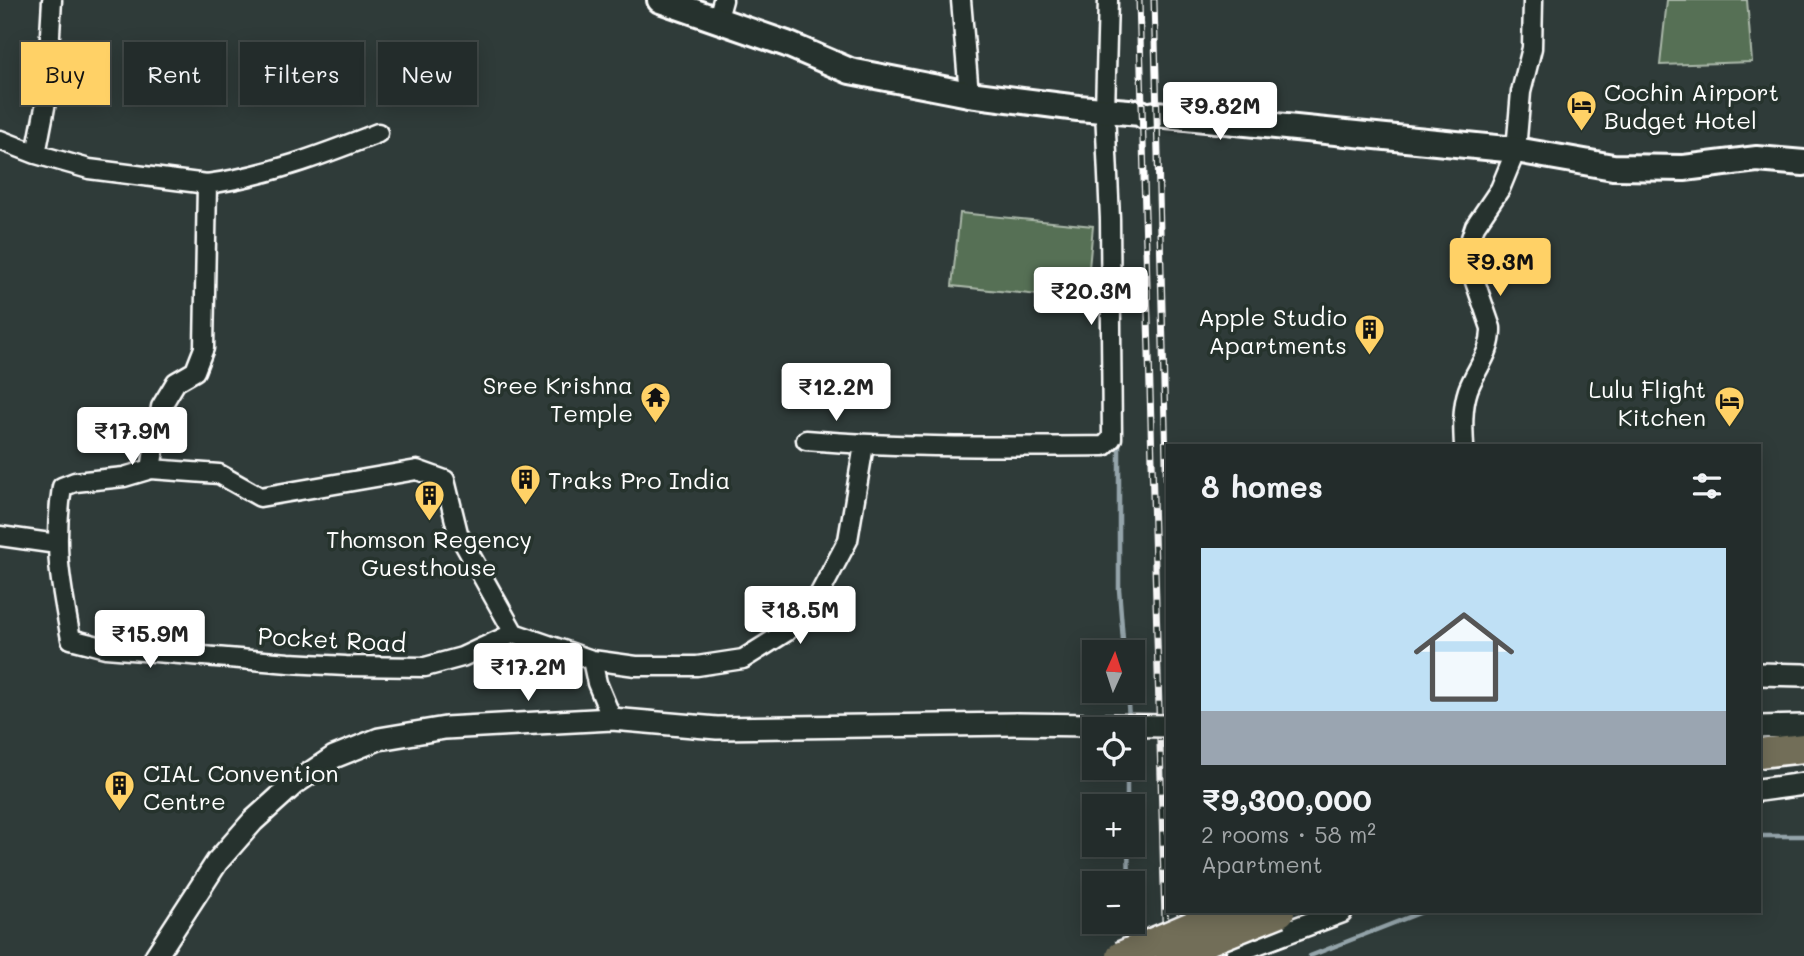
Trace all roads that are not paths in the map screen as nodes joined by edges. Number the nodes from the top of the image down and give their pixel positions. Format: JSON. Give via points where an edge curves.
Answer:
{"nodes":[{"id":1,"x":51,"y":0,"type":"edge"},
{"id":2,"x":660,"y":0,"type":"edge"},
{"id":3,"x":961,"y":0,"type":"edge"},
{"id":4,"x":1108,"y":0,"type":"edge"},
{"id":5,"x":1533,"y":0,"type":"edge"},
{"id":6,"x":720,"y":9,"type":"edge"},
{"id":7,"x":969,"y":94,"type":"junction"},
{"id":8,"x":1105,"y":110,"type":"junction"},
{"id":9,"x":378,"y":133,"type":"dead end"},
{"id":10,"x":0,"y":140,"type":"edge"},
{"id":11,"x":1516,"y":150,"type":"junction"},
{"id":12,"x":36,"y":154,"type":"junction"},
{"id":13,"x":1804,"y":163,"type":"edge"},
{"id":14,"x":207,"y":184,"type":"junction"},
{"id":15,"x":806,"y":440,"type":"dead end"},
{"id":16,"x":1464,"y":444,"type":"edge"},
{"id":17,"x":864,"y":445,"type":"junction"},
{"id":18,"x":151,"y":469,"type":"junction"},
{"id":19,"x":0,"y":536,"type":"edge"},
{"id":20,"x":57,"y":544,"type":"junction"},
{"id":21,"x":514,"y":634,"type":"junction"},
{"id":22,"x":592,"y":660,"type":"junction"},
{"id":23,"x":1761,"y":674,"type":"edge"},
{"id":24,"x":1804,"y":675,"type":"edge"},
{"id":25,"x":612,"y":719,"type":"junction"},
{"id":26,"x":1166,"y":726,"type":"edge"},
{"id":27,"x":1804,"y":726,"type":"edge"},
{"id":28,"x":1761,"y":727,"type":"edge"},
{"id":29,"x":1804,"y":748,"type":"edge"},
{"id":30,"x":1761,"y":753,"type":"edge"},
{"id":31,"x":1804,"y":768,"type":"edge"},
{"id":32,"x":1761,"y":772,"type":"edge"},
{"id":33,"x":1804,"y":784,"type":"edge"},
{"id":34,"x":1761,"y":790,"type":"edge"},
{"id":35,"x":1223,"y":913,"type":"edge"},
{"id":36,"x":1237,"y":913,"type":"edge"},
{"id":37,"x":1256,"y":913,"type":"edge"},
{"id":38,"x":1278,"y":913,"type":"edge"},
{"id":39,"x":1338,"y":913,"type":"edge"},
{"id":40,"x":1263,"y":940,"type":"junction"},
{"id":41,"x":1239,"y":953,"type":"edge"},
{"id":42,"x":156,"y":956,"type":"edge"},
{"id":43,"x":1121,"y":956,"type":"edge"},
{"id":44,"x":1170,"y":956,"type":"edge"}],
"edges":[{"from":1,"to":12,"type":"street","via":[[46,102]]},
{"from":2,"to":6,"type":"main road"},
{"from":3,"to":7,"type":"street"},
{"from":4,"to":8,"type":"street"},
{"from":5,"to":11,"type":"street","via":[[1532,48],[1521,92]]},
{"from":6,"to":7,"type":"main road","via":[[850,71]]},
{"from":7,"to":8,"type":"main road"},
{"from":8,"to":11,"type":"main road"},
{"from":8,"to":17,"type":"street","via":[[1111,219],[1112,438],[1108,444]]},
{"from":9,"to":14,"type":"street","via":[[305,161]]},
{"from":10,"to":12,"type":"street"},
{"from":11,"to":13,"type":"main road","via":[[1614,167],[1684,168],[1757,159]]},
{"from":11,"to":16,"type":"street","via":[[1469,244],[1469,264],[1492,339],[1469,390]]},
{"from":12,"to":14,"type":"street","via":[[89,169]]},
{"from":14,"to":18,"type":"street","via":[[204,348],[195,371],[176,382],[161,407]]},
{"from":15,"to":17,"type":"street"},
{"from":17,"to":22,"type":"street","via":[[848,540],[820,593],[786,632],[743,659],[709,664],[636,667]]},
{"from":18,"to":20,"type":"street","name":"Pocket Road","via":[[62,487]]},
{"from":18,"to":21,"type":"street","via":[[219,474],[260,496],[417,470],[445,480],[458,533]]},
{"from":19,"to":20,"type":"street"},
{"from":20,"to":21,"type":"street","name":"Pocket Road","via":[[71,639],[106,648],[346,666],[425,667]]},
{"from":21,"to":22,"type":"street"},
{"from":22,"to":25,"type":"street"},
{"from":23,"to":24,"type":"street"},
{"from":25,"to":26,"type":"street","bridge":true,"via":[[718,728]]},
{"from":25,"to":42,"type":"street","via":[[445,728],[379,739],[334,757],[294,784],[217,862]]},
{"from":27,"to":28,"type":"street"},
{"from":29,"to":30,"type":"main road"},
{"from":31,"to":32,"type":"main road"},
{"from":33,"to":34,"type":"street"},
{"from":35,"to":43,"type":"main road","bridge":true},
{"from":36,"to":41,"type":"street"},
{"from":37,"to":40,"type":"street"},
{"from":38,"to":44,"type":"main road","bridge":true},
{"from":39,"to":40,"type":"street"},
{"from":40,"to":41,"type":"street"}]}
